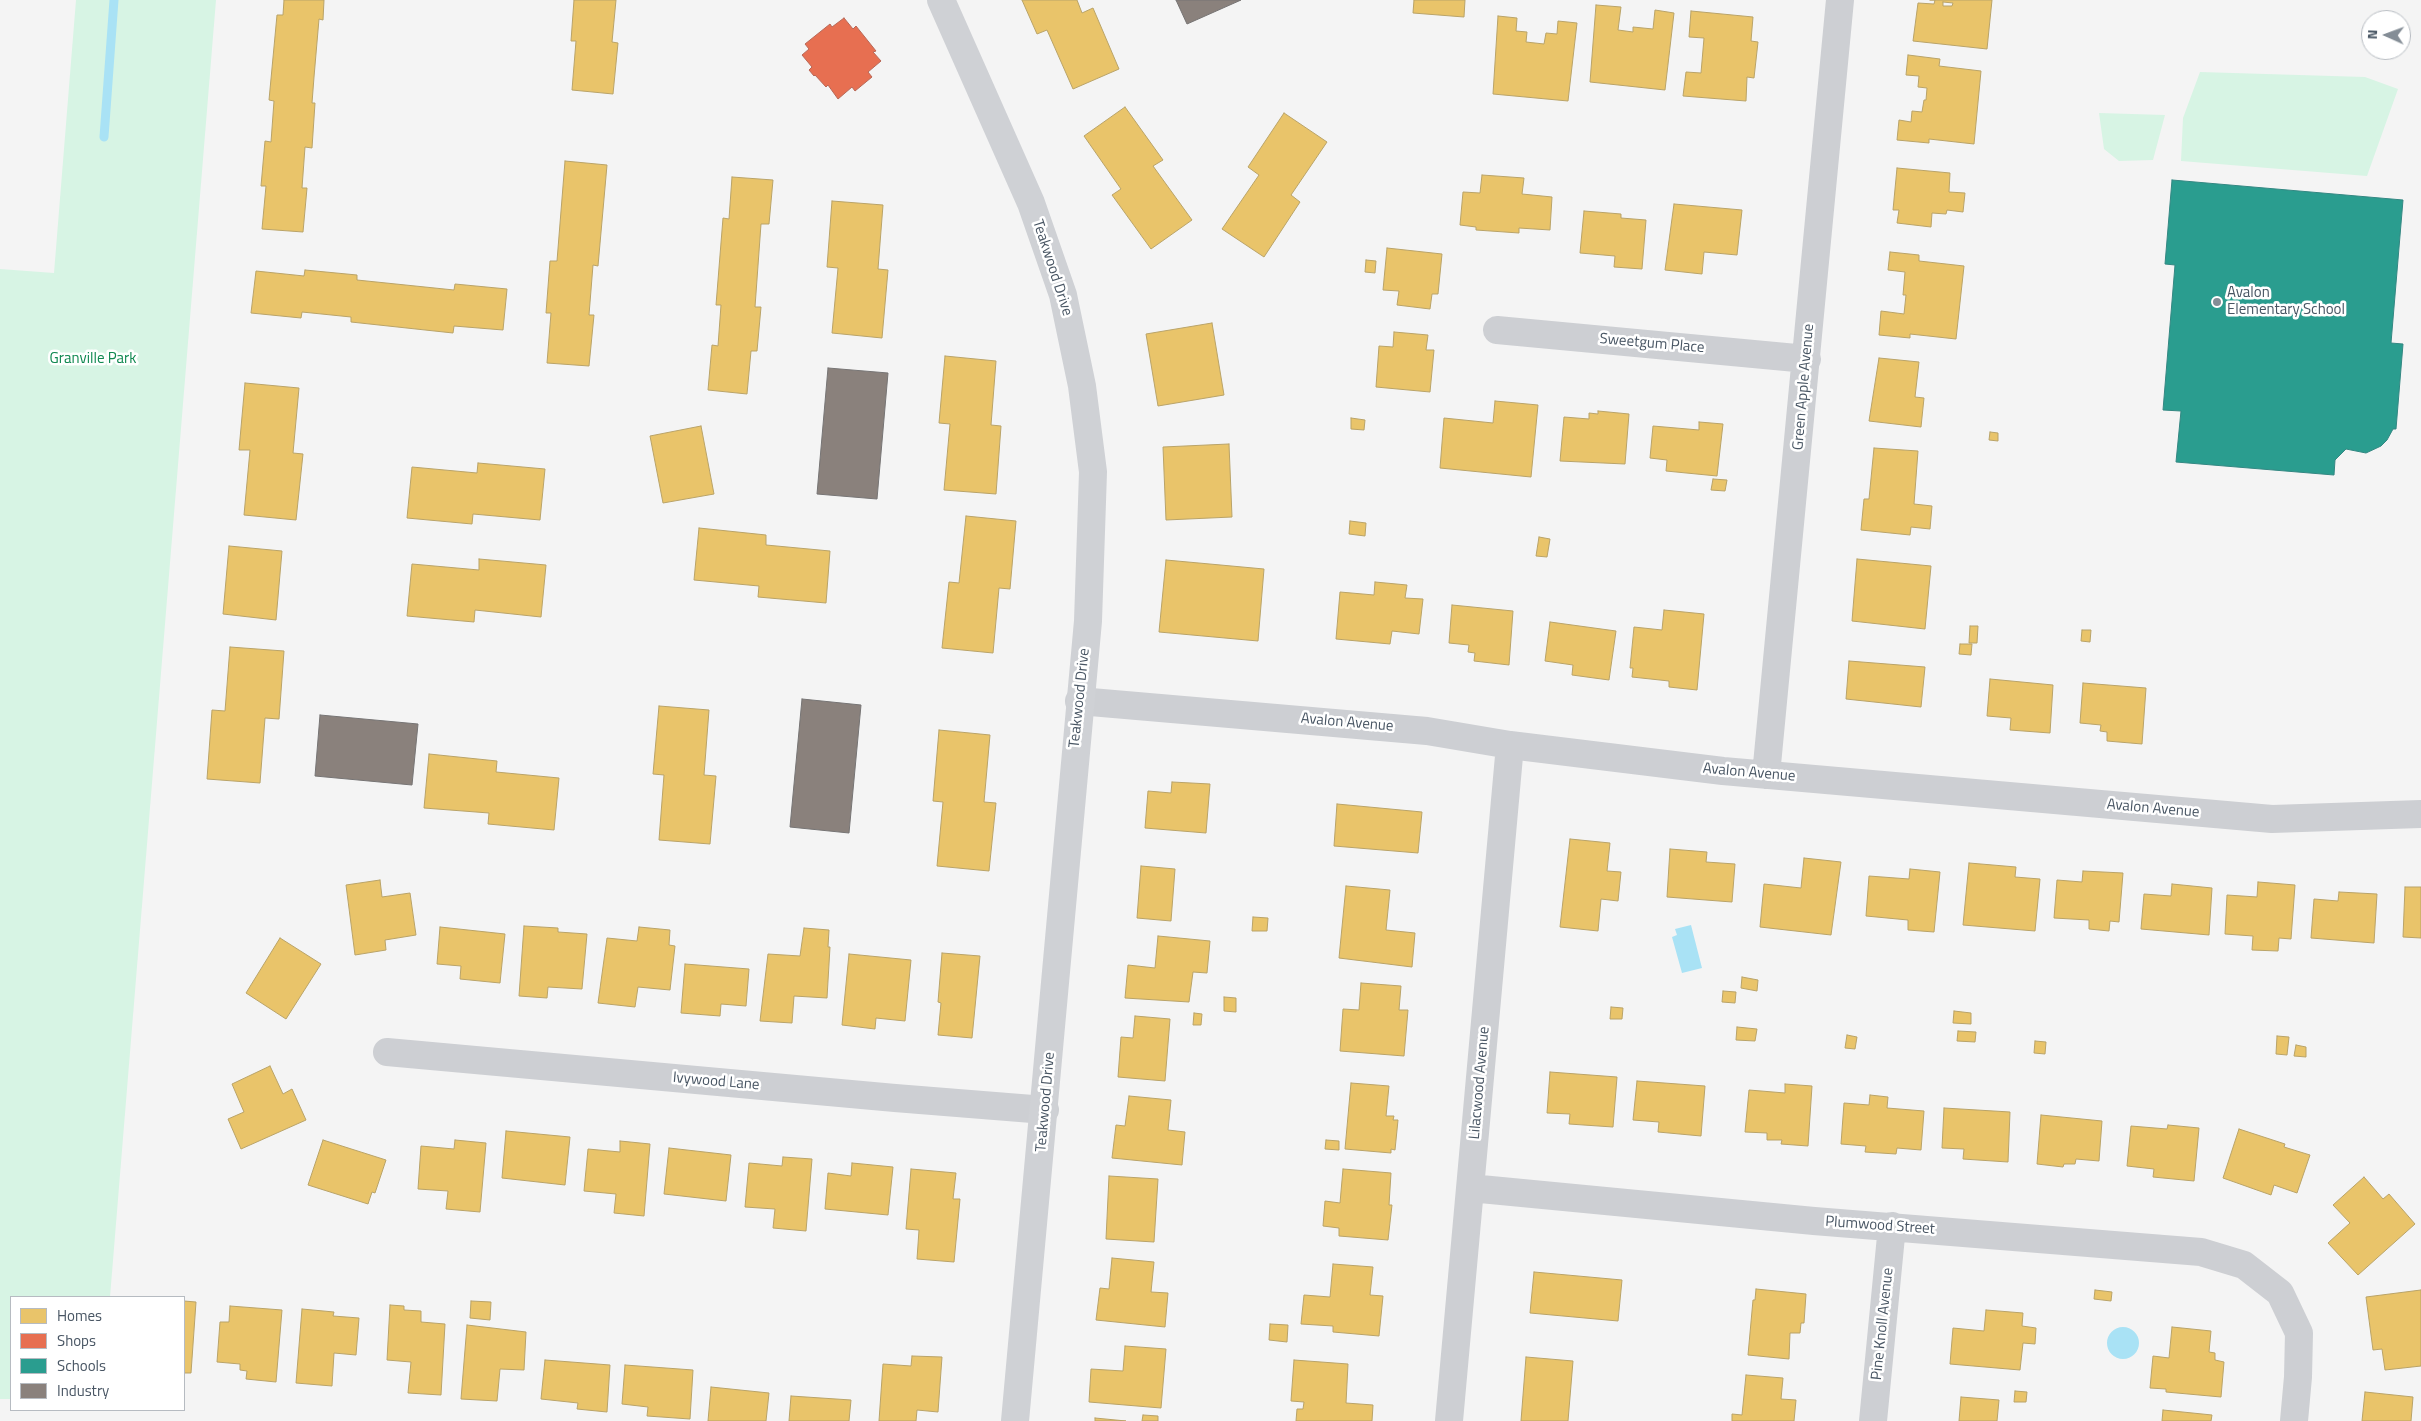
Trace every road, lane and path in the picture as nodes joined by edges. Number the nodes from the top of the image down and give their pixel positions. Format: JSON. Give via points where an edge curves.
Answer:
{"nodes":[{"id":1,"x":941,"y":0,"type":"edge"},
{"id":2,"x":1840,"y":0,"type":"edge"},
{"id":3,"x":1496,"y":330,"type":"dead end"},
{"id":4,"x":1807,"y":359,"type":"junction"},
{"id":5,"x":1079,"y":701,"type":"junction"},
{"id":6,"x":1510,"y":745,"type":"junction"},
{"id":7,"x":1766,"y":775,"type":"junction"},
{"id":8,"x":2421,"y":814,"type":"edge"},
{"id":9,"x":387,"y":1052,"type":"dead end"},
{"id":10,"x":1045,"y":1110,"type":"junction"},
{"id":11,"x":1470,"y":1188,"type":"junction"},
{"id":12,"x":1892,"y":1226,"type":"junction"},
{"id":13,"x":1016,"y":1421,"type":"edge"},
{"id":14,"x":1449,"y":1421,"type":"edge"},
{"id":15,"x":1873,"y":1421,"type":"edge"},
{"id":16,"x":2294,"y":1421,"type":"edge"}],
"edges":[{"from":1,"to":5,"type":"street","name":"Teakwood Drive","via":[[1031,203],[1063,295],[1082,386],[1093,472],[1088,621]]},
{"from":2,"to":4,"type":"street","name":"Green Apple Avenue"},
{"from":3,"to":4,"type":"street","name":"Sweetgum Place"},
{"from":4,"to":7,"type":"street","name":"Green Apple Avenue"},
{"from":5,"to":6,"type":"street","name":"Avalon Avenue","via":[[1427,731]]},
{"from":5,"to":10,"type":"street","name":"Teakwood Drive"},
{"from":6,"to":7,"type":"street","name":"Avalon Avenue"},
{"from":6,"to":11,"type":"street","name":"Lilacwood Avenue"},
{"from":7,"to":8,"type":"street","name":"Avalon Avenue","via":[[2272,819]]},
{"from":9,"to":10,"type":"street","name":"Ivywood Lane"},
{"from":10,"to":13,"type":"street","name":"Teakwood Drive"},
{"from":11,"to":12,"type":"street","name":"Plumwood Street"},
{"from":11,"to":14,"type":"street","name":"Lilacwood Avenue"},
{"from":12,"to":15,"type":"street","name":"Pine Knoll Avenue"},
{"from":12,"to":16,"type":"street","name":"Plumwood Street","via":[[2201,1252],[2244,1265],[2280,1293],[2299,1333]]}]}
